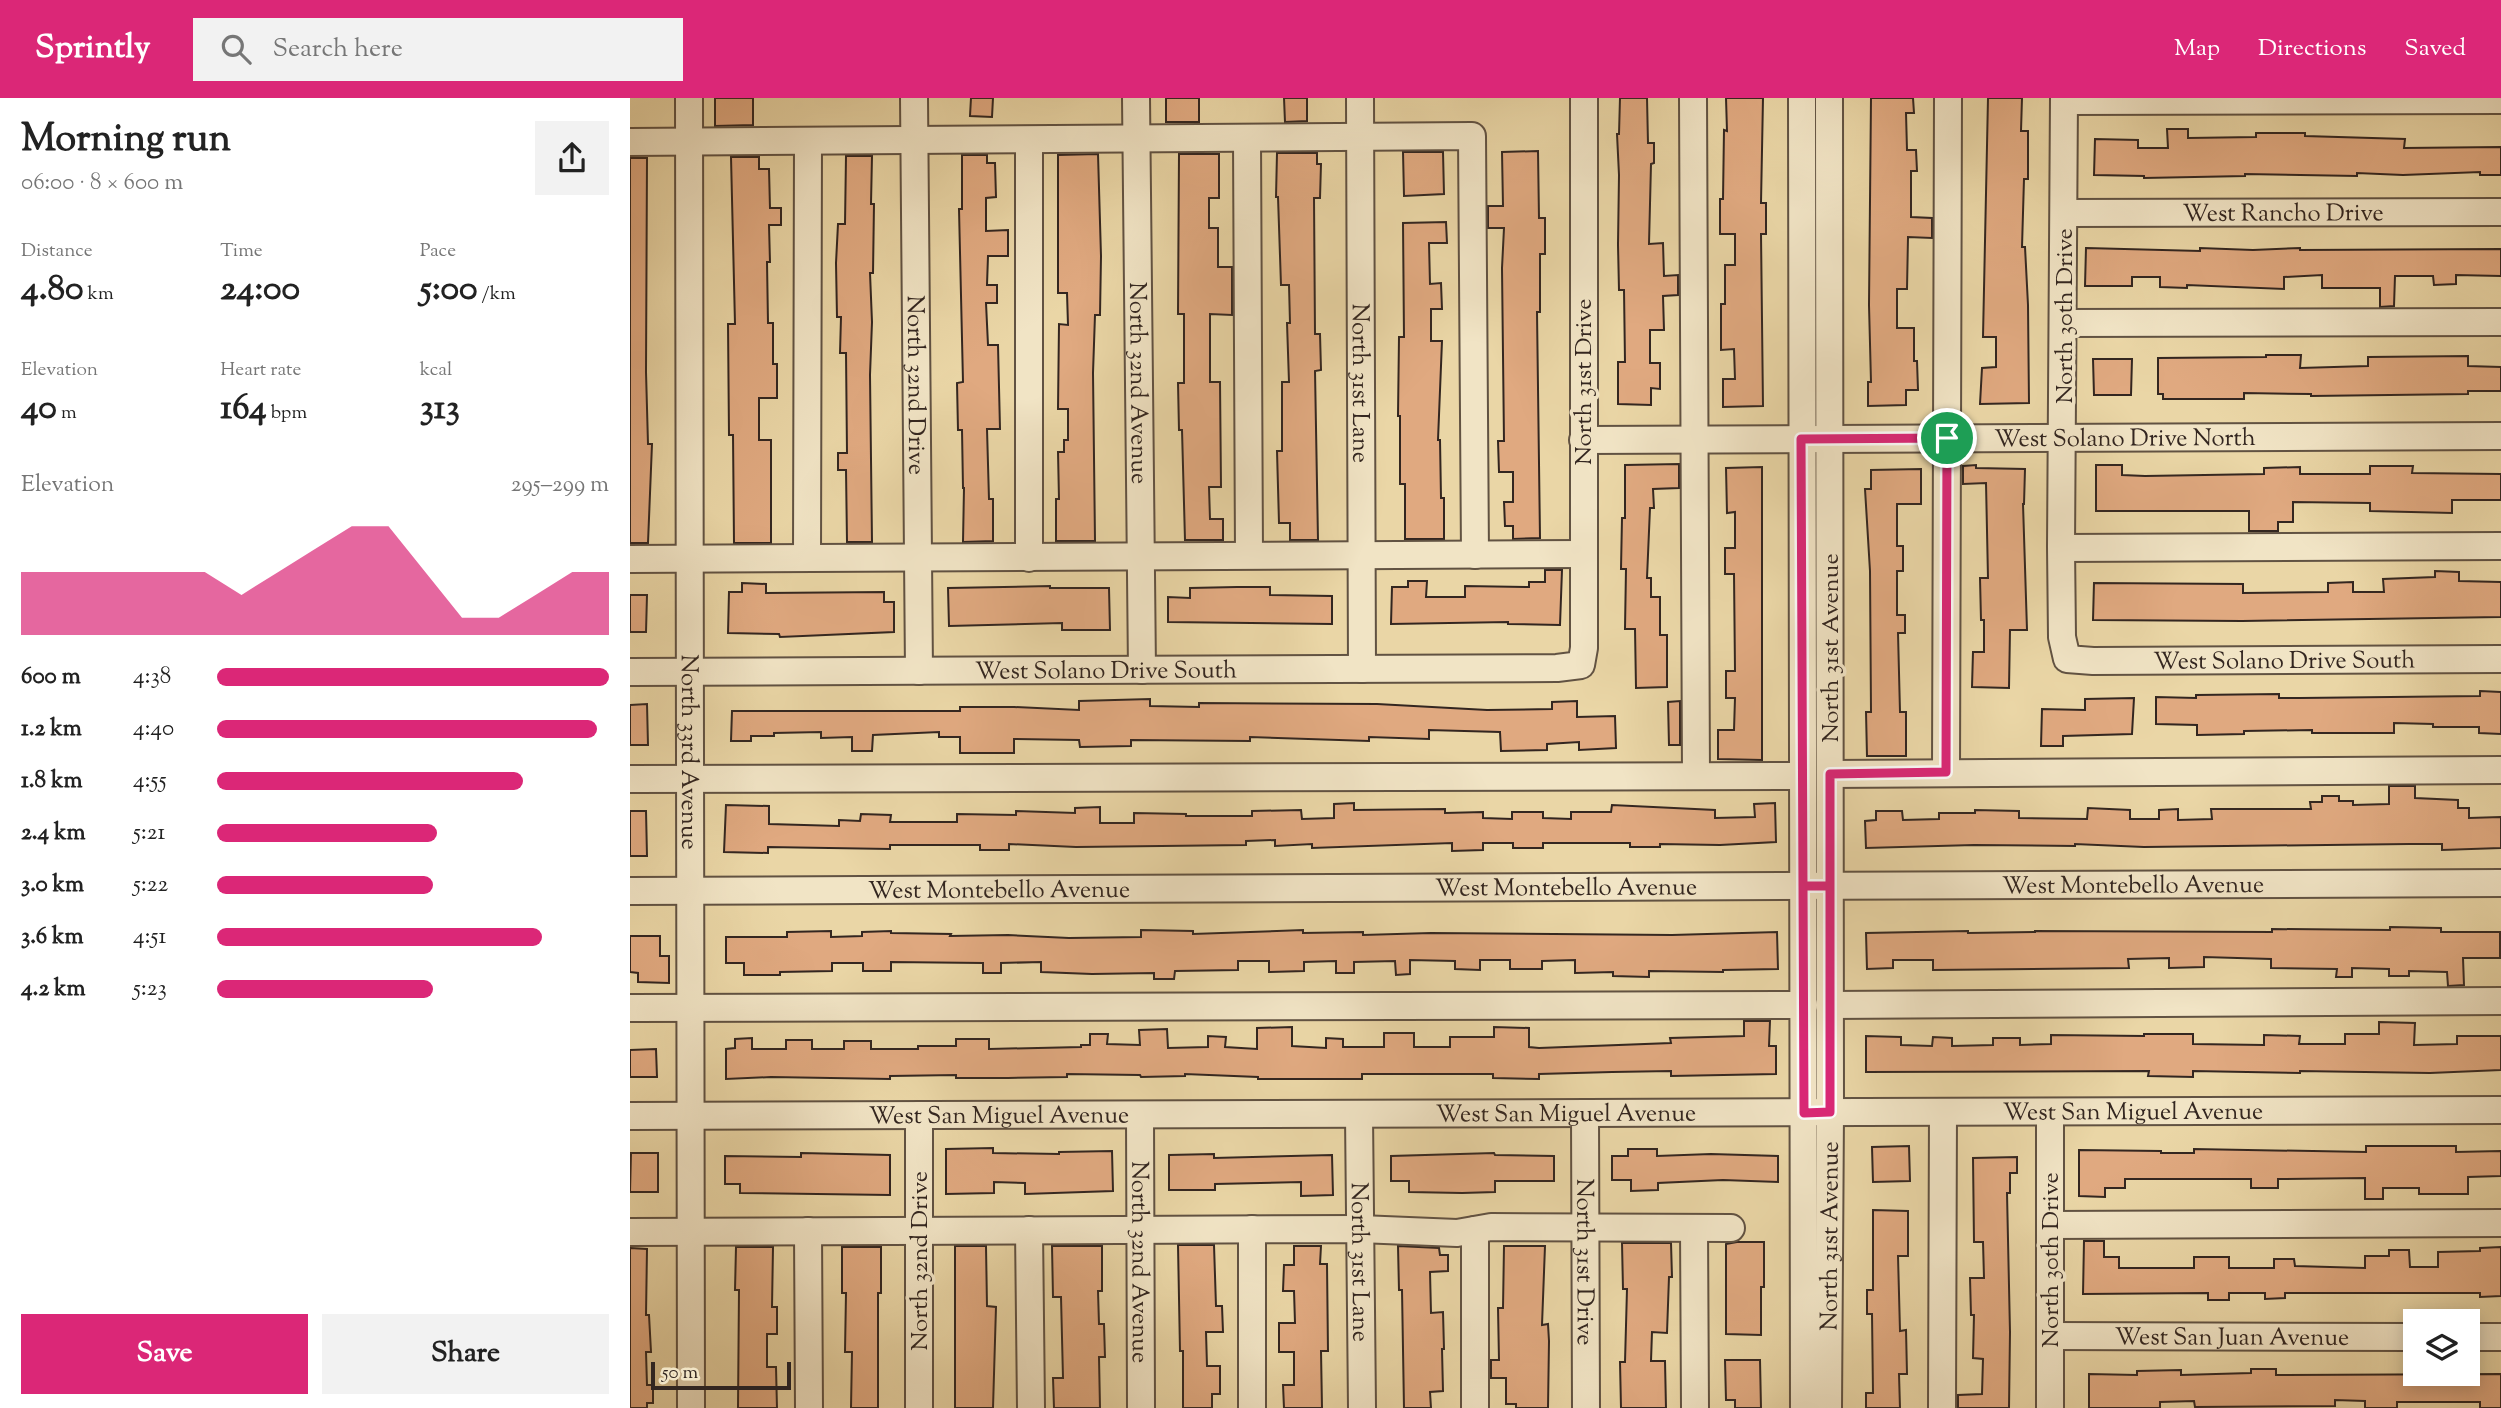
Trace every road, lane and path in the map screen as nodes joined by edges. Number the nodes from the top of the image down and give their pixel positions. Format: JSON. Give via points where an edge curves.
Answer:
{"nodes":[{"id":1,"x":689,"y":98,"type":"edge"},
{"id":2,"x":914,"y":98,"type":"edge"},
{"id":3,"x":1136,"y":98,"type":"edge"},
{"id":4,"x":1360,"y":98,"type":"edge"},
{"id":5,"x":1584,"y":98,"type":"edge"},
{"id":6,"x":1693,"y":98,"type":"edge"},
{"id":7,"x":1948,"y":98,"type":"edge"},
{"id":8,"x":1802,"y":100,"type":"edge"},
{"id":9,"x":2064,"y":100,"type":"edge"},
{"id":10,"x":2501,"y":100,"type":"edge"},
{"id":11,"x":1829,"y":101,"type":"edge"},
{"id":12,"x":1136,"y":137,"type":"junction"},
{"id":13,"x":1360,"y":137,"type":"junction"},
{"id":14,"x":1247,"y":139,"type":"junction"},
{"id":15,"x":915,"y":140,"type":"junction"},
{"id":16,"x":1029,"y":140,"type":"junction"},
{"id":17,"x":630,"y":142,"type":"edge"},
{"id":18,"x":808,"y":142,"type":"junction"},
{"id":19,"x":689,"y":143,"type":"junction"},
{"id":20,"x":2501,"y":212,"type":"edge"},
{"id":21,"x":2064,"y":213,"type":"junction"},
{"id":22,"x":2501,"y":322,"type":"edge"},
{"id":23,"x":2064,"y":323,"type":"junction"},
{"id":24,"x":2501,"y":436,"type":"edge"},
{"id":25,"x":1947,"y":438,"type":"junction"},
{"id":26,"x":2063,"y":438,"type":"junction"},
{"id":27,"x":1801,"y":439,"type":"junction"},
{"id":28,"x":1829,"y":439,"type":"junction"},
{"id":29,"x":1583,"y":440,"type":"junction"},
{"id":30,"x":1695,"y":440,"type":"junction"},
{"id":31,"x":2501,"y":546,"type":"edge"},
{"id":32,"x":2062,"y":548,"type":"junction"},
{"id":33,"x":1583,"y":554,"type":"junction"},
{"id":34,"x":1250,"y":555,"type":"junction"},
{"id":35,"x":1475,"y":555,"type":"junction"},
{"id":36,"x":1361,"y":556,"type":"junction"},
{"id":37,"x":1140,"y":557,"type":"junction"},
{"id":38,"x":807,"y":558,"type":"junction"},
{"id":39,"x":918,"y":558,"type":"junction"},
{"id":40,"x":1029,"y":558,"type":"junction"},
{"id":41,"x":630,"y":559,"type":"edge"},
{"id":42,"x":690,"y":559,"type":"junction"},
{"id":43,"x":2067,"y":659,"type":"joint"},
{"id":44,"x":2501,"y":659,"type":"edge"},
{"id":45,"x":1581,"y":666,"type":"joint"},
{"id":46,"x":1362,"y":669,"type":"junction"},
{"id":47,"x":1142,"y":670,"type":"junction"},
{"id":48,"x":919,"y":671,"type":"junction"},
{"id":49,"x":630,"y":672,"type":"edge"},
{"id":50,"x":690,"y":672,"type":"junction"},
{"id":51,"x":2501,"y":770,"type":"edge"},
{"id":52,"x":1946,"y":772,"type":"junction"},
{"id":53,"x":1830,"y":774,"type":"junction"},
{"id":54,"x":1696,"y":775,"type":"junction"},
{"id":55,"x":1802,"y":776,"type":"junction"},
{"id":56,"x":630,"y":779,"type":"edge"},
{"id":57,"x":690,"y":779,"type":"junction"},
{"id":58,"x":2501,"y":883,"type":"edge"},
{"id":59,"x":1803,"y":886,"type":"junction"},
{"id":60,"x":1830,"y":886,"type":"junction"},
{"id":61,"x":690,"y":890,"type":"junction"},
{"id":62,"x":630,"y":891,"type":"edge"},
{"id":63,"x":2501,"y":1001,"type":"edge"},
{"id":64,"x":1817,"y":1005,"type":"junction"},
{"id":65,"x":630,"y":1008,"type":"edge"},
{"id":66,"x":691,"y":1008,"type":"junction"},
{"id":67,"x":2501,"y":1110,"type":"edge"},
{"id":68,"x":1830,"y":1112,"type":"junction"},
{"id":69,"x":1942,"y":1112,"type":"junction"},
{"id":70,"x":2050,"y":1112,"type":"junction"},
{"id":71,"x":1804,"y":1113,"type":"junction"},
{"id":72,"x":919,"y":1115,"type":"junction"},
{"id":73,"x":1140,"y":1115,"type":"junction"},
{"id":74,"x":1359,"y":1115,"type":"junction"},
{"id":75,"x":1585,"y":1115,"type":"junction"},
{"id":76,"x":630,"y":1116,"type":"edge"},
{"id":77,"x":691,"y":1117,"type":"junction"},
{"id":78,"x":2501,"y":1223,"type":"edge"},
{"id":79,"x":2050,"y":1225,"type":"junction"},
{"id":80,"x":1586,"y":1227,"type":"junction"},
{"id":81,"x":1694,"y":1228,"type":"junction"},
{"id":82,"x":1731,"y":1228,"type":"dead end"},
{"id":83,"x":1252,"y":1229,"type":"junction"},
{"id":84,"x":1360,"y":1229,"type":"junction"},
{"id":85,"x":919,"y":1230,"type":"junction"},
{"id":86,"x":1029,"y":1230,"type":"junction"},
{"id":87,"x":1140,"y":1230,"type":"junction"},
{"id":88,"x":1475,"y":1230,"type":"junction"},
{"id":89,"x":691,"y":1231,"type":"junction"},
{"id":90,"x":808,"y":1231,"type":"junction"},
{"id":91,"x":630,"y":1232,"type":"edge"},
{"id":92,"x":2050,"y":1336,"type":"junction"},
{"id":93,"x":2403,"y":1337,"type":"edge"},
{"id":94,"x":2480,"y":1337,"type":"edge"},
{"id":95,"x":2501,"y":1337,"type":"edge"},
{"id":96,"x":691,"y":1408,"type":"edge"},
{"id":97,"x":808,"y":1408,"type":"edge"},
{"id":98,"x":919,"y":1408,"type":"edge"},
{"id":99,"x":1031,"y":1408,"type":"edge"},
{"id":100,"x":1141,"y":1408,"type":"edge"},
{"id":101,"x":1252,"y":1408,"type":"edge"},
{"id":102,"x":1362,"y":1408,"type":"edge"},
{"id":103,"x":1475,"y":1408,"type":"edge"},
{"id":104,"x":1586,"y":1408,"type":"edge"},
{"id":105,"x":1695,"y":1408,"type":"edge"},
{"id":106,"x":1804,"y":1408,"type":"edge"},
{"id":107,"x":1828,"y":1408,"type":"edge"},
{"id":108,"x":1942,"y":1408,"type":"edge"},
{"id":109,"x":2050,"y":1408,"type":"edge"}],
"edges":[{"from":1,"to":19,"type":"street","name":"North 33rd Avenue"},
{"from":2,"to":15,"type":"street","name":"North 32nd Drive"},
{"from":3,"to":12,"type":"street","name":"North 32nd Avenue"},
{"from":4,"to":13,"type":"street","name":"North 31st Lane"},
{"from":5,"to":29,"type":"street","name":"North 31st Drive"},
{"from":6,"to":30,"type":"street"},
{"from":7,"to":25,"type":"street"},
{"from":8,"to":11,"type":"street"},
{"from":8,"to":27,"type":"street","name":"North 31st Avenue"},
{"from":9,"to":10,"type":"street"},
{"from":9,"to":21,"type":"street","name":"North 30th Drive"},
{"from":11,"to":28,"type":"street","name":"North 31st Avenue"},
{"from":12,"to":14,"type":"street"},
{"from":12,"to":16,"type":"street"},
{"from":12,"to":37,"type":"street","name":"North 32nd Avenue"},
{"from":13,"to":14,"type":"street"},
{"from":13,"to":35,"type":"street","via":[[1472,136]]},
{"from":13,"to":36,"type":"street","name":"North 31st Lane"},
{"from":14,"to":34,"type":"street"},
{"from":15,"to":16,"type":"street"},
{"from":15,"to":18,"type":"street"},
{"from":15,"to":39,"type":"street","name":"North 32nd Drive"},
{"from":16,"to":40,"type":"street"},
{"from":17,"to":19,"type":"street"},
{"from":18,"to":19,"type":"street"},
{"from":18,"to":38,"type":"street"},
{"from":19,"to":42,"type":"street","name":"North 33rd Avenue"},
{"from":20,"to":21,"type":"street","name":"West Rancho Drive"},
{"from":21,"to":23,"type":"street","name":"North 30th Drive"},
{"from":22,"to":23,"type":"street"},
{"from":23,"to":26,"type":"street","name":"North 30th Drive"},
{"from":24,"to":26,"type":"street","name":"West Solano Drive North"},
{"from":25,"to":26,"type":"street","name":"West Solano Drive North"},
{"from":25,"to":28,"type":"street","name":"West Solano Drive North"},
{"from":25,"to":52,"type":"street"},
{"from":26,"to":32,"type":"street","name":"North 30th Drive"},
{"from":27,"to":28,"type":"street","name":"West Solano Drive North"},
{"from":27,"to":30,"type":"street","name":"West Solano Drive North"},
{"from":27,"to":55,"type":"street","name":"North 31st Avenue"},
{"from":28,"to":53,"type":"street","name":"North 31st Avenue"},
{"from":29,"to":30,"type":"street","name":"West Solano Drive North"},
{"from":29,"to":33,"type":"street","name":"North 31st Drive"},
{"from":30,"to":54,"type":"street"},
{"from":31,"to":32,"type":"street"},
{"from":32,"to":43,"type":"street","name":"North 30th Drive"},
{"from":33,"to":35,"type":"street"},
{"from":33,"to":45,"type":"street","name":"North 31st Drive"},
{"from":34,"to":36,"type":"street"},
{"from":34,"to":37,"type":"street"},
{"from":35,"to":36,"type":"street"},
{"from":36,"to":46,"type":"street","name":"North 31st Lane"},
{"from":37,"to":40,"type":"street"},
{"from":37,"to":47,"type":"street","name":"North 32nd Avenue"},
{"from":38,"to":39,"type":"street"},
{"from":38,"to":42,"type":"street"},
{"from":39,"to":40,"type":"street"},
{"from":39,"to":48,"type":"street","name":"North 32nd Drive"},
{"from":41,"to":42,"type":"street"},
{"from":42,"to":50,"type":"street","name":"North 33rd Avenue"},
{"from":43,"to":44,"type":"street","name":"West Solano Drive South"},
{"from":45,"to":46,"type":"street","name":"West Solano Drive South"},
{"from":46,"to":47,"type":"street","name":"West Solano Drive South"},
{"from":47,"to":48,"type":"street","name":"West Solano Drive South"},
{"from":48,"to":50,"type":"street","name":"West Solano Drive South"},
{"from":49,"to":50,"type":"street","name":"West Solano Drive South"},
{"from":50,"to":57,"type":"street","name":"North 33rd Avenue"},
{"from":51,"to":52,"type":"street"},
{"from":52,"to":53,"type":"street"},
{"from":53,"to":60,"type":"street","name":"North 31st Avenue"},
{"from":54,"to":55,"type":"street"},
{"from":54,"to":57,"type":"street"},
{"from":55,"to":59,"type":"street","name":"North 31st Avenue"},
{"from":56,"to":57,"type":"street"},
{"from":57,"to":61,"type":"street","name":"North 33rd Avenue"},
{"from":58,"to":60,"type":"street","name":"West Montebello Avenue"},
{"from":59,"to":60,"type":"street","name":"West Montebello Avenue"},
{"from":59,"to":61,"type":"street","name":"West Montebello Avenue"},
{"from":59,"to":64,"type":"street","name":"North 31st Avenue"},
{"from":60,"to":64,"type":"street","name":"North 31st Avenue"},
{"from":61,"to":62,"type":"street","name":"West Montebello Avenue"},
{"from":61,"to":66,"type":"street","name":"North 33rd Avenue"},
{"from":63,"to":64,"type":"street"},
{"from":64,"to":66,"type":"street"},
{"from":64,"to":68,"type":"street","name":"North 31st Avenue"},
{"from":64,"to":71,"type":"street","name":"North 31st Avenue"},
{"from":65,"to":66,"type":"street"},
{"from":66,"to":77,"type":"street","name":"North 33rd Avenue"},
{"from":67,"to":70,"type":"street","name":"West San Miguel Avenue"},
{"from":68,"to":69,"type":"street","name":"West San Miguel Avenue"},
{"from":68,"to":71,"type":"street","name":"West San Miguel Avenue"},
{"from":68,"to":107,"type":"street","name":"North 31st Avenue"},
{"from":69,"to":70,"type":"street","name":"West San Miguel Avenue"},
{"from":69,"to":108,"type":"street"},
{"from":70,"to":79,"type":"street","name":"North 30th Drive"},
{"from":71,"to":75,"type":"street","name":"West San Miguel Avenue"},
{"from":71,"to":106,"type":"street","name":"North 31st Avenue"},
{"from":72,"to":73,"type":"street","name":"West San Miguel Avenue"},
{"from":72,"to":77,"type":"street","name":"West San Miguel Avenue"},
{"from":72,"to":85,"type":"street","name":"North 32nd Drive"},
{"from":73,"to":74,"type":"street","name":"West San Miguel Avenue"},
{"from":73,"to":87,"type":"street","name":"North 32nd Avenue"},
{"from":74,"to":75,"type":"street","name":"West San Miguel Avenue"},
{"from":74,"to":84,"type":"street","name":"North 31st Lane"},
{"from":75,"to":80,"type":"street","name":"North 31st Drive"},
{"from":76,"to":77,"type":"street","name":"West San Miguel Avenue"},
{"from":77,"to":89,"type":"street","name":"North 33rd Avenue"},
{"from":78,"to":79,"type":"street"},
{"from":79,"to":92,"type":"street","name":"North 30th Drive"},
{"from":80,"to":81,"type":"street"},
{"from":80,"to":88,"type":"street"},
{"from":80,"to":104,"type":"street","name":"North 31st Drive"},
{"from":81,"to":82,"type":"street"},
{"from":81,"to":105,"type":"street"},
{"from":83,"to":84,"type":"street"},
{"from":83,"to":87,"type":"street"},
{"from":83,"to":101,"type":"street"},
{"from":84,"to":88,"type":"street"},
{"from":84,"to":102,"type":"street","name":"North 31st Lane"},
{"from":85,"to":86,"type":"street"},
{"from":85,"to":90,"type":"street"},
{"from":85,"to":98,"type":"street","name":"North 32nd Drive"},
{"from":86,"to":87,"type":"street"},
{"from":86,"to":99,"type":"street"},
{"from":87,"to":100,"type":"street","name":"North 32nd Avenue"},
{"from":88,"to":103,"type":"street"},
{"from":89,"to":90,"type":"street"},
{"from":89,"to":91,"type":"street"},
{"from":89,"to":96,"type":"street","name":"North 33rd Avenue"},
{"from":90,"to":97,"type":"street"},
{"from":92,"to":93,"type":"street","name":"West San Juan Avenue"},
{"from":92,"to":109,"type":"street","name":"North 30th Drive"},
{"from":94,"to":95,"type":"street"}]}
